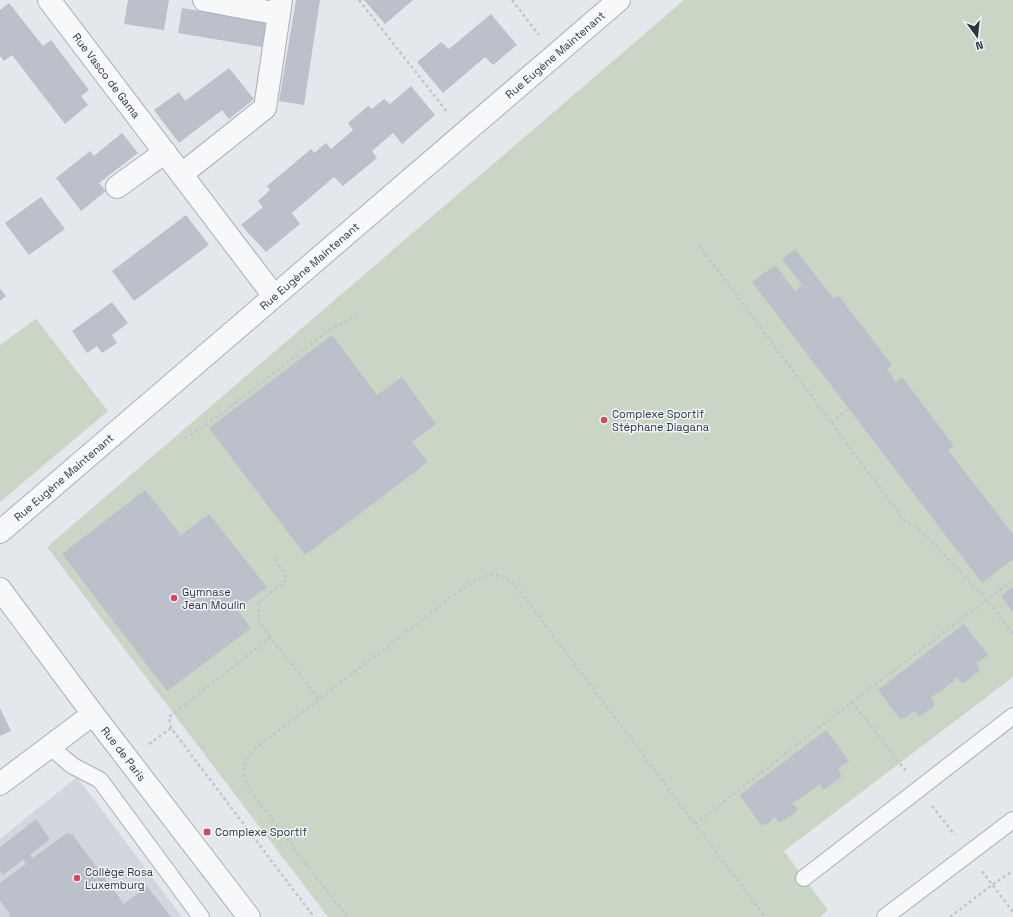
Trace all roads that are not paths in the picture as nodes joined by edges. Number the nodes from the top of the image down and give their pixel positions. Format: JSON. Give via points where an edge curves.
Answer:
{"nodes":[{"id":1,"x":49,"y":0,"type":"edge"},
{"id":2,"x":204,"y":0,"type":"edge"},
{"id":3,"x":619,"y":0,"type":"edge"},
{"id":4,"x":280,"y":7,"type":"edge"},
{"id":5,"x":165,"y":152,"type":"junction"},
{"id":6,"x":182,"y":174,"type":"junction"},
{"id":7,"x":117,"y":187,"type":"dead end"},
{"id":8,"x":274,"y":296,"type":"junction"},
{"id":9,"x":0,"y":532,"type":"edge"},
{"id":10,"x":0,"y":589,"type":"edge"},
{"id":11,"x":93,"y":714,"type":"junction"},
{"id":12,"x":1013,"y":716,"type":"edge"},
{"id":13,"x":50,"y":747,"type":"junction"},
{"id":14,"x":0,"y":784,"type":"edge"},
{"id":15,"x":1013,"y":820,"type":"edge"},
{"id":16,"x":804,"y":878,"type":"dead end"},
{"id":17,"x":201,"y":917,"type":"edge"},
{"id":18,"x":249,"y":917,"type":"edge"},
{"id":19,"x":885,"y":917,"type":"edge"}],
"edges":[{"from":1,"to":5,"type":"street","name":"Rue Vasco de Gama"},
{"from":2,"to":4,"type":"street"},
{"from":3,"to":8,"type":"street","name":"Rue Eugène Maintenant"},
{"from":4,"to":6,"type":"street","via":[[265,108]]},
{"from":5,"to":6,"type":"street","name":"Rue Vasco de Gama"},
{"from":5,"to":7,"type":"street"},
{"from":6,"to":8,"type":"street","name":"Rue Vasco de Gama"},
{"from":8,"to":9,"type":"street","name":"Rue Eugène Maintenant"},
{"from":10,"to":11,"type":"street","name":"Rue de Paris"},
{"from":11,"to":13,"type":"street"},
{"from":11,"to":18,"type":"street","name":"Rue de Paris"},
{"from":12,"to":16,"type":"lane"},
{"from":13,"to":14,"type":"street"},
{"from":13,"to":17,"type":"lane","via":[[73,766],[100,780]]},
{"from":15,"to":19,"type":"lane"}]}
